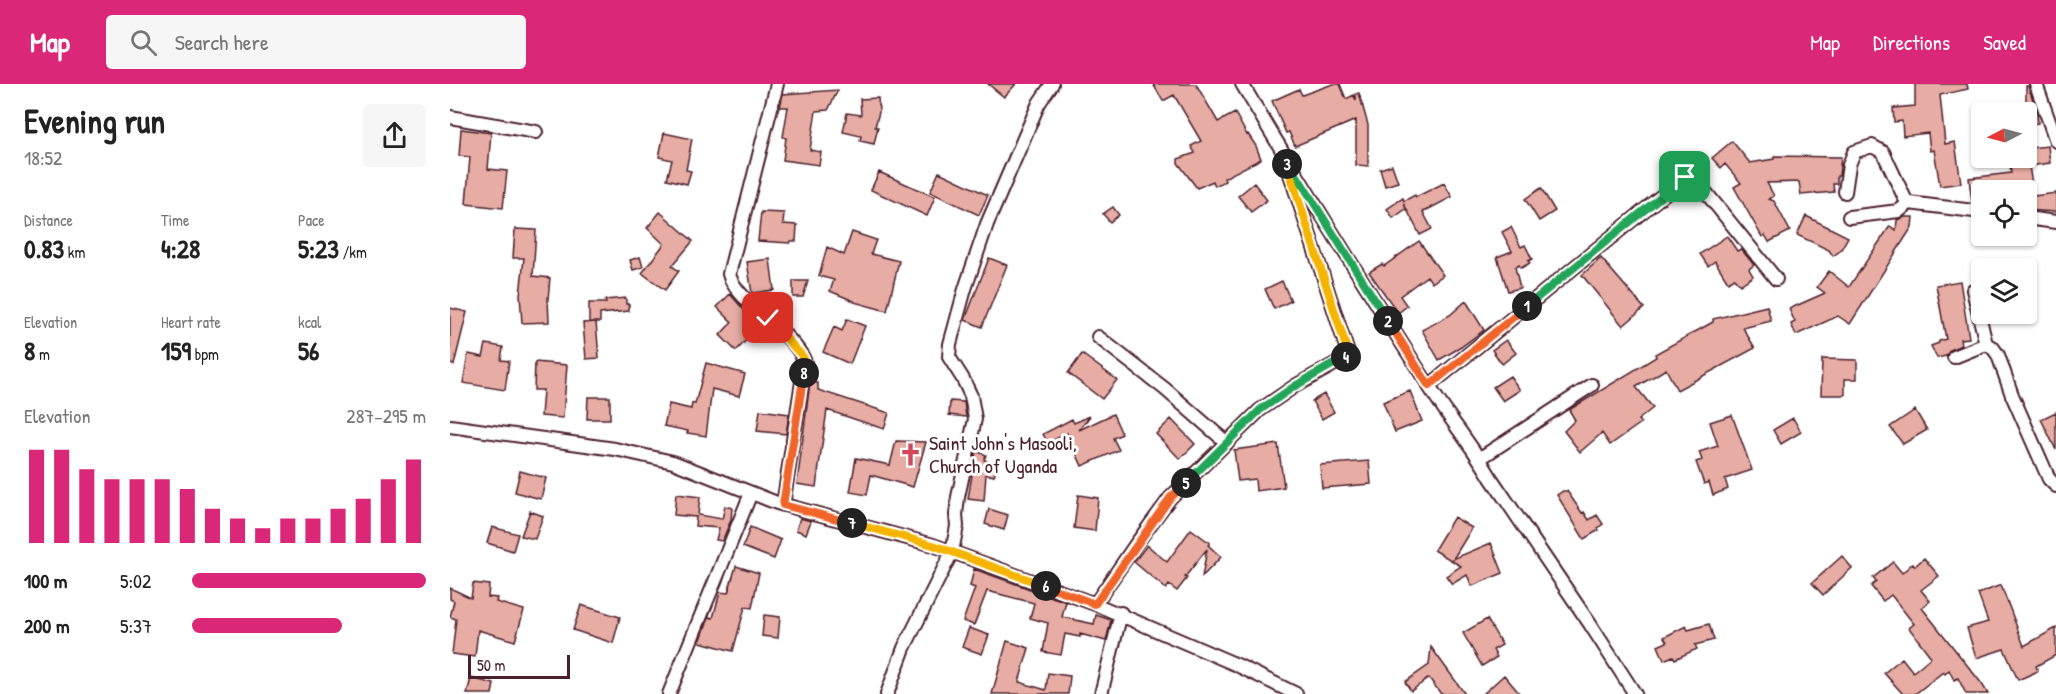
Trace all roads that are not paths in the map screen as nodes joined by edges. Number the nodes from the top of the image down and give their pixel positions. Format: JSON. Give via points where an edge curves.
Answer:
{"nodes":[{"id":1,"x":777,"y":84,"type":"edge"},
{"id":2,"x":1052,"y":84,"type":"edge"},
{"id":3,"x":1242,"y":84,"type":"edge"},
{"id":4,"x":2036,"y":84,"type":"edge"},
{"id":5,"x":450,"y":117,"type":"edge"},
{"id":6,"x":536,"y":132,"type":"dead end"},
{"id":7,"x":2056,"y":141,"type":"edge"},
{"id":8,"x":1284,"y":155,"type":"junction"},
{"id":9,"x":1845,"y":192,"type":"dead end"},
{"id":10,"x":1909,"y":203,"type":"junction"},
{"id":11,"x":1971,"y":211,"type":"edge"},
{"id":12,"x":1849,"y":217,"type":"dead end"},
{"id":13,"x":2037,"y":219,"type":"edge"},
{"id":14,"x":2055,"y":220,"type":"edge"},
{"id":15,"x":1776,"y":279,"type":"dead end"},
{"id":16,"x":1981,"y":324,"type":"edge"},
{"id":17,"x":1098,"y":337,"type":"dead end"},
{"id":18,"x":1986,"y":344,"type":"junction"},
{"id":19,"x":1954,"y":357,"type":"dead end"},
{"id":20,"x":1592,"y":385,"type":"dead end"},
{"id":21,"x":1429,"y":386,"type":"junction"},
{"id":22,"x":450,"y":426,"type":"edge"},
{"id":23,"x":1227,"y":443,"type":"junction"},
{"id":24,"x":1479,"y":459,"type":"junction"},
{"id":25,"x":2056,"y":486,"type":"edge"},
{"id":26,"x":751,"y":493,"type":"junction"},
{"id":27,"x":783,"y":505,"type":"junction"},
{"id":28,"x":952,"y":552,"type":"junction"},
{"id":29,"x":1095,"y":604,"type":"junction"},
{"id":30,"x":1121,"y":613,"type":"junction"},
{"id":31,"x":669,"y":694,"type":"edge"},
{"id":32,"x":887,"y":694,"type":"edge"},
{"id":33,"x":1101,"y":694,"type":"edge"},
{"id":34,"x":1296,"y":694,"type":"edge"},
{"id":35,"x":1635,"y":694,"type":"edge"}],
"edges":[{"from":1,"to":27,"type":"street","via":[[729,274],[735,288],[768,318],[805,362]]},
{"from":2,"to":28,"type":"street","via":[[1039,103],[987,224],[951,344],[949,357],[971,396],[975,419],[958,497]]},
{"from":3,"to":8,"type":"street"},
{"from":4,"to":7,"type":"street"},
{"from":5,"to":6,"type":"street"},
{"from":8,"to":21,"type":"street"},
{"from":8,"to":23,"type":"street","via":[[1349,356],[1260,410]]},
{"from":9,"to":10,"type":"street","via":[[1854,152],[1872,146],[1883,152]]},
{"from":10,"to":11,"type":"street"},
{"from":10,"to":12,"type":"street","via":[[1899,211]]},
{"from":13,"to":14,"type":"street"},
{"from":15,"to":21,"type":"street","via":[[1695,179],[1685,177]]},
{"from":16,"to":18,"type":"street"},
{"from":17,"to":23,"type":"street"},
{"from":18,"to":19,"type":"street"},
{"from":18,"to":25,"type":"street","via":[[1998,355],[2049,479]]},
{"from":20,"to":24,"type":"street"},
{"from":21,"to":24,"type":"street"},
{"from":22,"to":26,"type":"street","via":[[615,448],[673,462]]},
{"from":23,"to":29,"type":"street","via":[[1170,498]]},
{"from":24,"to":35,"type":"street"},
{"from":26,"to":27,"type":"street"},
{"from":26,"to":31,"type":"street"},
{"from":27,"to":28,"type":"street"},
{"from":28,"to":29,"type":"street"},
{"from":28,"to":32,"type":"street","via":[[904,648]]},
{"from":29,"to":30,"type":"street"},
{"from":30,"to":33,"type":"street"},
{"from":30,"to":34,"type":"street"}]}
